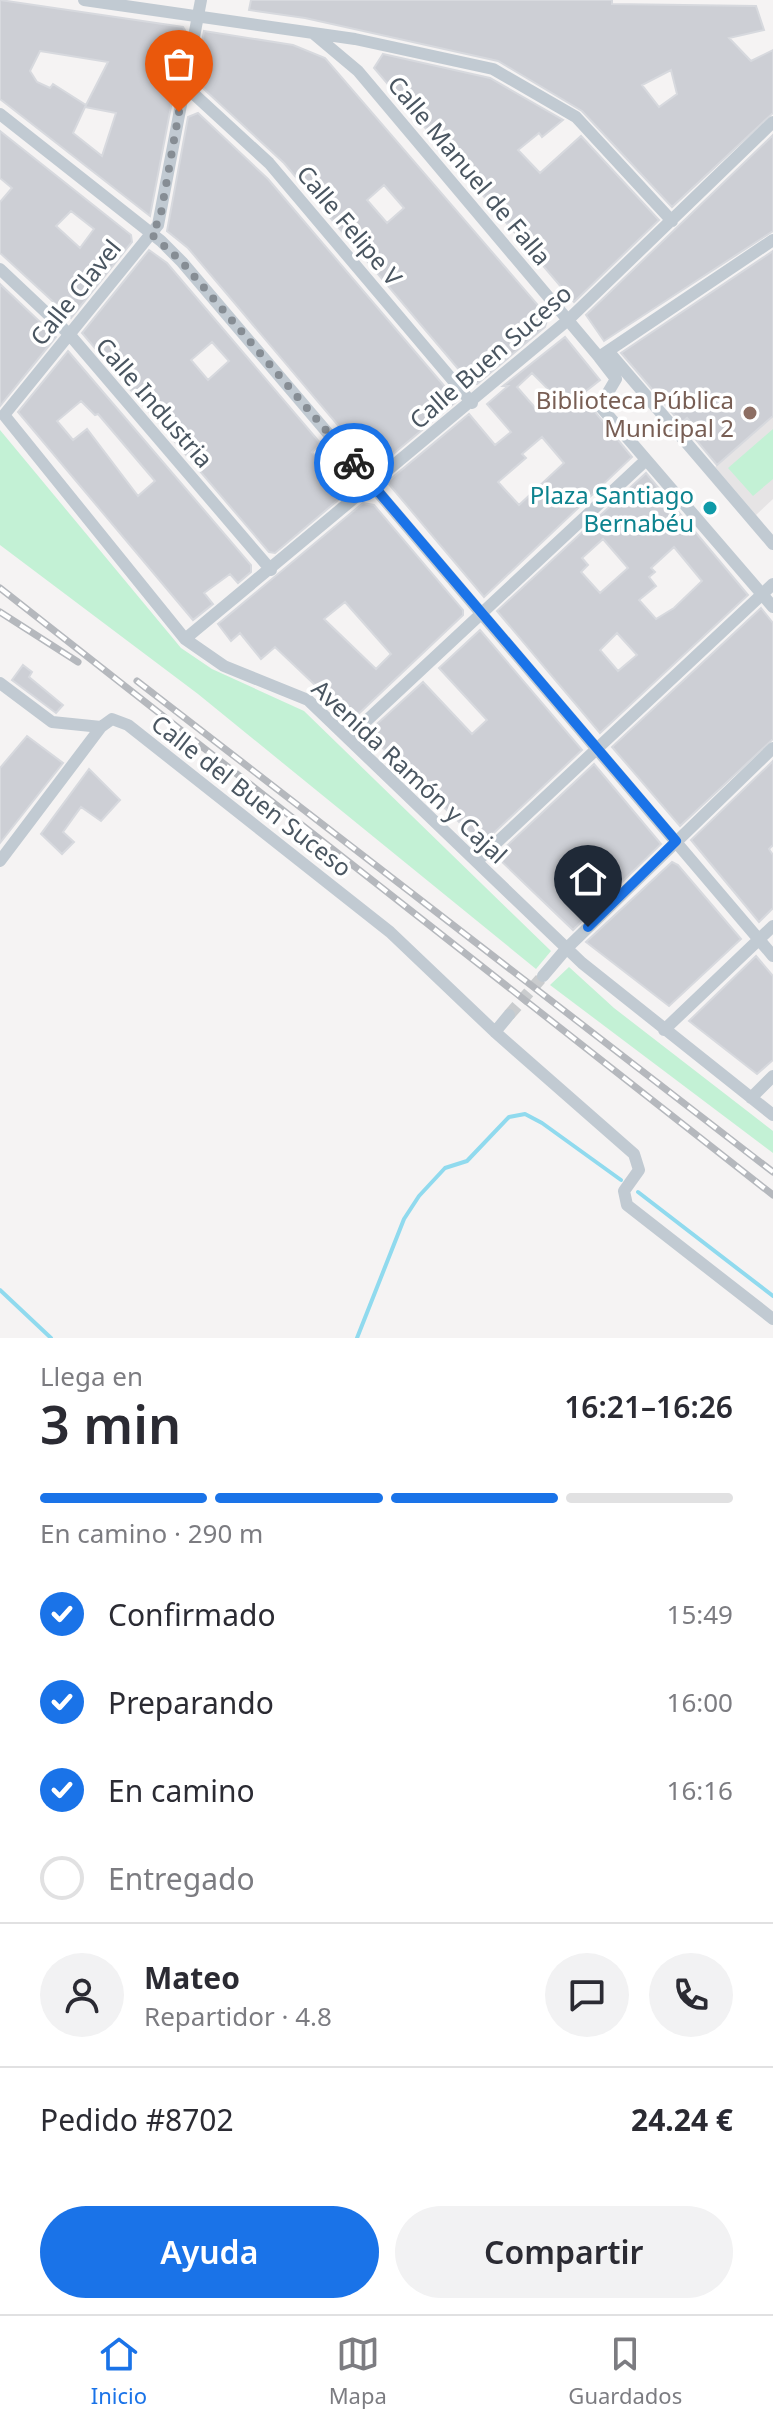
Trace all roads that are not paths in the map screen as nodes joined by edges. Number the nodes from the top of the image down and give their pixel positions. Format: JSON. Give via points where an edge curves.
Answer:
{"nodes":[{"id":1,"x":84,"y":0,"type":"edge"},
{"id":2,"x":201,"y":0,"type":"edge"},
{"id":3,"x":197,"y":16,"type":"junction"},
{"id":4,"x":314,"y":34,"type":"junction"},
{"id":5,"x":184,"y":85,"type":"junction"},
{"id":6,"x":0,"y":114,"type":"edge"},
{"id":7,"x":773,"y":122,"type":"edge"},
{"id":8,"x":672,"y":221,"type":"junction"},
{"id":9,"x":151,"y":234,"type":"junction"},
{"id":10,"x":773,"y":240,"type":"edge"},
{"id":11,"x":0,"y":269,"type":"edge"},
{"id":12,"x":568,"y":320,"type":"junction"},
{"id":13,"x":69,"y":334,"type":"junction"},
{"id":14,"x":604,"y":354,"type":"junction"},
{"id":15,"x":472,"y":403,"type":"junction"},
{"id":16,"x":4,"y":415,"type":"joint"},
{"id":17,"x":646,"y":460,"type":"junction"},
{"id":18,"x":373,"y":485,"type":"junction"},
{"id":19,"x":773,"y":544,"type":"edge"},
{"id":20,"x":271,"y":570,"type":"junction"},
{"id":21,"x":773,"y":584,"type":"edge"},
{"id":22,"x":762,"y":594,"type":"junction"},
{"id":23,"x":773,"y":607,"type":"edge"},
{"id":24,"x":481,"y":613,"type":"junction"},
{"id":25,"x":185,"y":639,"type":"junction"},
{"id":26,"x":0,"y":683,"type":"edge"},
{"id":27,"x":101,"y":727,"type":"junction"},
{"id":28,"x":348,"y":738,"type":"junction"},
{"id":29,"x":773,"y":748,"type":"edge"},
{"id":30,"x":597,"y":749,"type":"junction"},
{"id":31,"x":676,"y":841,"type":"junction"},
{"id":32,"x":0,"y":861,"type":"edge"},
{"id":33,"x":477,"y":861,"type":"junction"},
{"id":34,"x":773,"y":926,"type":"edge"},
{"id":35,"x":759,"y":939,"type":"junction"},
{"id":36,"x":566,"y":949,"type":"junction"},
{"id":37,"x":773,"y":956,"type":"edge"},
{"id":38,"x":543,"y":976,"type":"tunnel mouth"},
{"id":39,"x":509,"y":1015,"type":"tunnel mouth"},
{"id":40,"x":664,"y":1030,"type":"junction"},
{"id":41,"x":495,"y":1032,"type":"junction"},
{"id":42,"x":773,"y":1076,"type":"edge"},
{"id":43,"x":751,"y":1098,"type":"junction"},
{"id":44,"x":773,"y":1115,"type":"edge"},
{"id":45,"x":773,"y":1319,"type":"edge"}],
"edges":[{"from":1,"to":3,"type":"street"},
{"from":2,"to":3,"type":"street","name":"Calle Clavel"},
{"from":3,"to":4,"type":"street"},
{"from":3,"to":5,"type":"street","name":"Calle Clavel"},
{"from":4,"to":8,"type":"street","via":[[384,43],[500,72],[576,117]]},
{"from":4,"to":12,"type":"street","name":"Calle Manuel de Falla","via":[[358,71]]},
{"from":5,"to":9,"type":"street","name":"Calle Clavel","via":[[160,219]]},
{"from":5,"to":15,"type":"street","name":"Calle Felipe V","via":[[269,163]]},
{"from":6,"to":9,"type":"street"},
{"from":7,"to":8,"type":"street","name":"Calle Buen Suceso"},
{"from":8,"to":12,"type":"street","name":"Calle Buen Suceso"},
{"from":9,"to":13,"type":"street","name":"Calle Clavel"},
{"from":9,"to":18,"type":"street","via":[[182,262]]},
{"from":10,"to":14,"type":"street"},
{"from":11,"to":13,"type":"street","name":"Calle Industria"},
{"from":12,"to":14,"type":"street","name":"Calle Manuel de Falla"},
{"from":12,"to":15,"type":"street","name":"Calle Buen Suceso"},
{"from":13,"to":16,"type":"street","name":"Calle Clavel"},
{"from":13,"to":20,"type":"street","name":"Calle Industria"},
{"from":14,"to":17,"type":"street","name":"Calle Manuel de Falla","via":[[616,379],[600,406]]},
{"from":14,"to":19,"type":"street"},
{"from":15,"to":18,"type":"street","name":"Calle Buen Suceso"},
{"from":16,"to":25,"type":"street","name":"Avenida Ramón y Cajal"},
{"from":17,"to":22,"type":"street"},
{"from":17,"to":24,"type":"street"},
{"from":18,"to":20,"type":"street","name":"Calle Buen Suceso"},
{"from":18,"to":24,"type":"street"},
{"from":20,"to":25,"type":"street","name":"Calle Buen Suceso"},
{"from":21,"to":22,"type":"street"},
{"from":22,"to":23,"type":"street"},
{"from":22,"to":30,"type":"street"},
{"from":24,"to":28,"type":"street"},
{"from":24,"to":30,"type":"street"},
{"from":25,"to":28,"type":"street","name":"Avenida Ramón y Cajal","via":[[224,666],[308,700]]},
{"from":26,"to":27,"type":"street","via":[[52,722]]},
{"from":27,"to":32,"type":"street"},
{"from":27,"to":41,"type":"street","name":"Calle del Buen Suceso","via":[[112,719],[128,725],[390,932]]},
{"from":28,"to":33,"type":"street","name":"Avenida Ramón y Cajal"},
{"from":29,"to":31,"type":"street"},
{"from":30,"to":31,"type":"street"},
{"from":30,"to":33,"type":"street"},
{"from":31,"to":35,"type":"street"},
{"from":31,"to":36,"type":"street"},
{"from":33,"to":36,"type":"street","name":"Avenida Ramón y Cajal"},
{"from":34,"to":35,"type":"street"},
{"from":35,"to":37,"type":"street"},
{"from":35,"to":40,"type":"street"},
{"from":36,"to":38,"type":"street"},
{"from":36,"to":40,"type":"street","name":"Avenida Ramón y Cajal"},
{"from":39,"to":41,"type":"street"},
{"from":40,"to":43,"type":"street","name":"Avenida Ramón y Cajal"},
{"from":41,"to":45,"type":"street","via":[[634,1154],[639,1170],[624,1191],[627,1205]]},
{"from":42,"to":43,"type":"street"},
{"from":43,"to":44,"type":"street","name":"Avenida Ramón y Cajal"}]}
